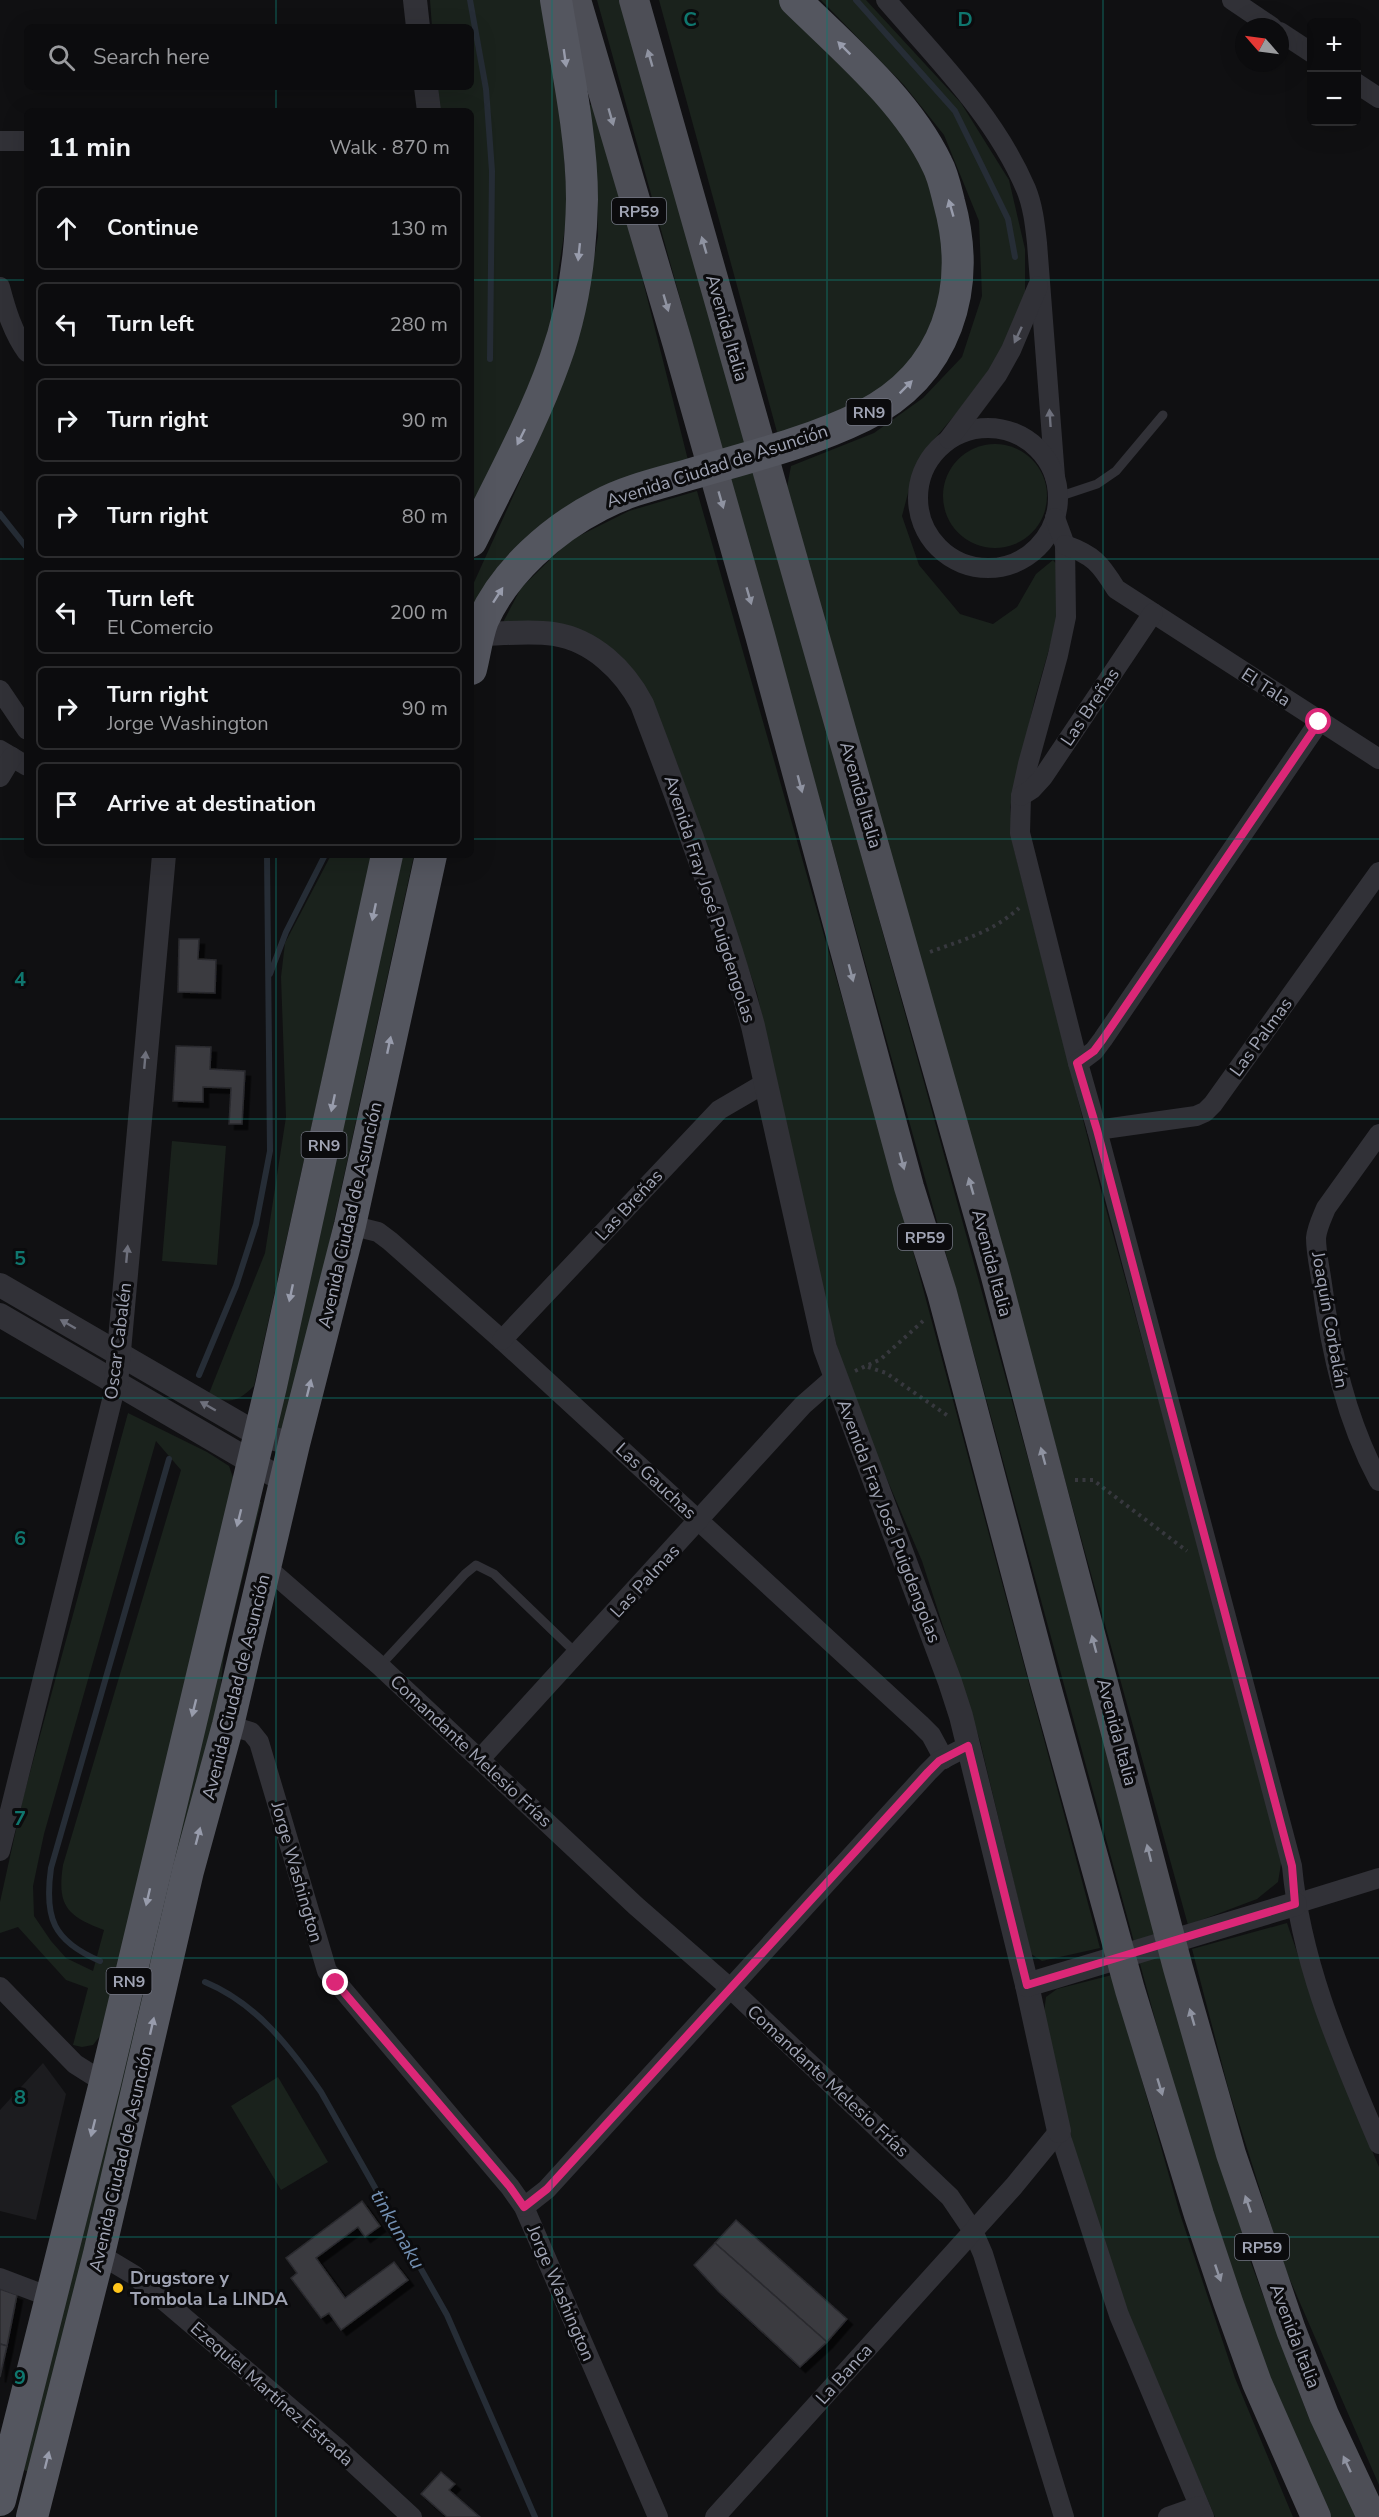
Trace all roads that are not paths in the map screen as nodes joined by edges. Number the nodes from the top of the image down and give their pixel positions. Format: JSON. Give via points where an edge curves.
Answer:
{"nodes":[{"id":1,"x":415,"y":0,"type":"edge"},
{"id":2,"x":556,"y":0,"type":"edge"},
{"id":3,"x":576,"y":0,"type":"edge"},
{"id":4,"x":633,"y":0,"type":"edge"},
{"id":5,"x":795,"y":0,"type":"edge"},
{"id":6,"x":886,"y":0,"type":"edge"},
{"id":7,"x":1232,"y":0,"type":"edge"},
{"id":8,"x":1259,"y":18,"type":"edge"},
{"id":9,"x":418,"y":24,"type":"edge"},
{"id":10,"x":1289,"y":38,"type":"edge"},
{"id":11,"x":1307,"y":50,"type":"edge"},
{"id":12,"x":1361,"y":86,"type":"edge"},
{"id":13,"x":426,"y":90,"type":"edge"},
{"id":14,"x":1379,"y":98,"type":"edge"},
{"id":15,"x":429,"y":108,"type":"edge"},
{"id":16,"x":0,"y":141,"type":"edge"},
{"id":17,"x":24,"y":141,"type":"edge"},
{"id":18,"x":1040,"y":281,"type":"junction"},
{"id":19,"x":0,"y":287,"type":"edge"},
{"id":20,"x":24,"y":344,"type":"edge"},
{"id":21,"x":1163,"y":415,"type":"dead end"},
{"id":22,"x":948,"y":440,"type":"junction"},
{"id":23,"x":1055,"y":477,"type":"junction"},
{"id":24,"x":1058,"y":497,"type":"junction"},
{"id":25,"x":1055,"y":518,"type":"junction"},
{"id":26,"x":474,"y":535,"type":"edge"},
{"id":27,"x":1065,"y":545,"type":"junction"},
{"id":28,"x":1153,"y":613,"type":"junction"},
{"id":29,"x":479,"y":634,"type":"junction"},
{"id":30,"x":474,"y":656,"type":"edge"},
{"id":31,"x":0,"y":690,"type":"edge"},
{"id":32,"x":1319,"y":722,"type":"junction"},
{"id":33,"x":24,"y":726,"type":"edge"},
{"id":34,"x":13,"y":758,"type":"edge"},
{"id":35,"x":1379,"y":759,"type":"edge"},
{"id":36,"x":0,"y":777,"type":"edge"},
{"id":37,"x":1021,"y":796,"type":"junction"},
{"id":38,"x":164,"y":858,"type":"edge"},
{"id":39,"x":386,"y":858,"type":"edge"},
{"id":40,"x":430,"y":858,"type":"edge"},
{"id":41,"x":1379,"y":872,"type":"edge"},
{"id":42,"x":1077,"y":1063,"type":"junction"},
{"id":43,"x":765,"y":1083,"type":"junction"},
{"id":44,"x":1097,"y":1130,"type":"junction"},
{"id":45,"x":1379,"y":1134,"type":"edge"},
{"id":46,"x":350,"y":1225,"type":"junction"},
{"id":47,"x":0,"y":1285,"type":"edge"},
{"id":48,"x":0,"y":1315,"type":"edge"},
{"id":49,"x":502,"y":1340,"type":"junction"},
{"id":50,"x":118,"y":1354,"type":"junction"},
{"id":51,"x":835,"y":1377,"type":"junction"},
{"id":52,"x":116,"y":1384,"type":"junction"},
{"id":53,"x":294,"y":1444,"type":"junction"},
{"id":54,"x":256,"y":1448,"type":"junction"},
{"id":55,"x":1379,"y":1480,"type":"edge"},
{"id":56,"x":286,"y":1482,"type":"junction"},
{"id":57,"x":699,"y":1521,"type":"junction"},
{"id":58,"x":266,"y":1567,"type":"junction"},
{"id":59,"x":578,"y":1654,"type":"junction"},
{"id":60,"x":380,"y":1666,"type":"junction"},
{"id":61,"x":228,"y":1725,"type":"junction"},
{"id":62,"x":968,"y":1746,"type":"junction"},
{"id":63,"x":480,"y":1759,"type":"junction"},
{"id":64,"x":944,"y":1759,"type":"junction"},
{"id":65,"x":0,"y":1851,"type":"edge"},
{"id":66,"x":1379,"y":1878,"type":"edge"},
{"id":67,"x":1295,"y":1904,"type":"junction"},
{"id":68,"x":1027,"y":1985,"type":"junction"},
{"id":69,"x":0,"y":1987,"type":"edge"},
{"id":70,"x":730,"y":1988,"type":"junction"},
{"id":71,"x":105,"y":2083,"type":"junction"},
{"id":72,"x":1059,"y":2131,"type":"junction"},
{"id":73,"x":1379,"y":2144,"type":"edge"},
{"id":74,"x":524,"y":2207,"type":"junction"},
{"id":75,"x":973,"y":2231,"type":"junction"},
{"id":76,"x":99,"y":2254,"type":"junction"},
{"id":77,"x":0,"y":2278,"type":"edge"},
{"id":78,"x":50,"y":2297,"type":"junction"},
{"id":79,"x":0,"y":2499,"type":"edge"},
{"id":80,"x":1201,"y":2512,"type":"edge"},
{"id":81,"x":32,"y":2517,"type":"edge"},
{"id":82,"x":412,"y":2517,"type":"edge"},
{"id":83,"x":658,"y":2517,"type":"edge"},
{"id":84,"x":715,"y":2517,"type":"edge"},
{"id":85,"x":1064,"y":2517,"type":"edge"},
{"id":86,"x":1168,"y":2517,"type":"edge"},
{"id":87,"x":1316,"y":2517,"type":"edge"},
{"id":88,"x":1372,"y":2517,"type":"edge"}],
"edges":[{"from":1,"to":9,"type":"street"},
{"from":2,"to":26,"type":"highway","one_way":true,"via":[[582,196],[580,252],[555,360]]},
{"from":3,"to":87,"type":"main road","number":"RP59","one_way":true,"via":[[733,540],[1130,1990],[1228,2302],[1257,2383]]},
{"from":88,"to":4,"type":"main road","name":"Avenida Italia","number":"RP59","one_way":true,"via":[[1324,2415],[1287,2320],[1231,2154],[1178,1968],[994,1269]]},
{"from":29,"to":5,"type":"highway","name":"Avenida Ciudad de Asunción","number":"RN9","one_way":true,"via":[[498,594],[525,560],[557,533],[631,491],[799,443],[863,416],[898,394],[930,359],[944,335],[955,301],[958,255],[954,221],[937,164],[903,111]]},
{"from":6,"to":18,"type":"street","via":[[1004,143],[1034,213]]},
{"from":7,"to":8,"type":"street"},
{"from":10,"to":11,"type":"street"},
{"from":12,"to":14,"type":"street"},
{"from":13,"to":15,"type":"street"},
{"from":16,"to":17,"type":"street"},
{"from":18,"to":22,"type":"street","one_way":true,"via":[[1006,358]]},
{"from":23,"to":18,"type":"street","one_way":true},
{"from":19,"to":20,"type":"street","via":[[7,314]]},
{"from":21,"to":24,"type":"lane","via":[[1116,471],[1097,484]]},
{"from":22,"to":23,"type":"street","via":[[982,428],[1001,429],[1034,445]]},
{"from":22,"to":25,"type":"street","via":[[933,454],[918,492],[919,513],[926,532],[939,549],[956,561],[975,567],[1015,563],[1033,552]]},
{"from":23,"to":24,"type":"street"},
{"from":24,"to":25,"type":"street"},
{"from":25,"to":27,"type":"street"},
{"from":27,"to":28,"type":"street","name":"El Tala","via":[[1086,553],[1100,564],[1116,589]]},
{"from":27,"to":37,"type":"street","via":[[1066,617]]},
{"from":28,"to":32,"type":"street","name":"El Tala"},
{"from":28,"to":37,"type":"street","name":"Las Breñas","via":[[1043,777]]},
{"from":29,"to":30,"type":"highway","name":"Avenida Ciudad de Asunción","number":"RN9"},
{"from":29,"to":43,"type":"street","name":"Avenida Fray José Puigdengolas","via":[[553,634],[579,641],[600,653],[632,686],[701,861],[741,982]]},
{"from":31,"to":33,"type":"street"},
{"from":32,"to":35,"type":"street","name":"El Tala"},
{"from":32,"to":42,"type":"street","via":[[1103,1039]]},
{"from":34,"to":36,"type":"street"},
{"from":37,"to":42,"type":"street","via":[[1020,833]]},
{"from":50,"to":38,"type":"street","name":"Oscar Cabalén","one_way":true},
{"from":39,"to":54,"type":"highway","name":"Avenida Ciudad de Asunción","number":"RN9","one_way":true},
{"from":46,"to":40,"type":"highway","name":"Avenida Ciudad de Asunción","number":"RN9","one_way":true},
{"from":41,"to":44,"type":"street","name":"Las Palmas","via":[[1205,1112]]},
{"from":42,"to":44,"type":"street"},
{"from":43,"to":49,"type":"street","name":"Las Breñas","via":[[719,1110]]},
{"from":43,"to":51,"type":"street","name":"Avenida Fray José Puigdengolas"},
{"from":44,"to":67,"type":"street","via":[[1292,1866]]},
{"from":45,"to":55,"type":"street","name":"Joaquín Corbalán","via":[[1326,1208],[1316,1239],[1326,1314],[1344,1396],[1362,1448]]},
{"from":46,"to":49,"type":"street","name":"Las Gauchas","via":[[378,1232],[390,1241]]},
{"from":53,"to":46,"type":"highway","name":"Avenida Ciudad de Asunción","number":"RN9","one_way":true},
{"from":50,"to":47,"type":"street","one_way":true},
{"from":48,"to":52,"type":"street"},
{"from":49,"to":57,"type":"street","name":"Las Gauchas"},
{"from":50,"to":52,"type":"street","name":"Oscar Cabalén"},
{"from":54,"to":50,"type":"street","one_way":true},
{"from":51,"to":57,"type":"street","name":"Las Palmas","via":[[803,1405]]},
{"from":51,"to":62,"type":"street","name":"Avenida Fray José Puigdengolas","via":[[950,1682]]},
{"from":52,"to":54,"type":"street"},
{"from":52,"to":65,"type":"street","name":"Oscar Cabalén"},
{"from":53,"to":54,"type":"street"},
{"from":53,"to":56,"type":"highway","name":"Avenida Ciudad de Asunción","number":"RN9"},
{"from":54,"to":56,"type":"street"},
{"from":54,"to":71,"type":"highway","name":"Avenida Ciudad de Asunción","number":"RN9","one_way":true},
{"from":56,"to":58,"type":"highway","name":"Avenida Ciudad de Asunción","number":"RN9"},
{"from":57,"to":59,"type":"street","name":"Las Palmas"},
{"from":57,"to":64,"type":"street","name":"Las Gauchas","via":[[920,1724]]},
{"from":58,"to":60,"type":"street","name":"Comandante Melesio Frías"},
{"from":58,"to":61,"type":"highway","name":"Avenida Ciudad de Asunción","number":"RN9"},
{"from":59,"to":60,"type":"lane","via":[[494,1574],[476,1565]]},
{"from":59,"to":63,"type":"street","name":"Las Palmas"},
{"from":60,"to":63,"type":"street","name":"Comandante Melesio Frías"},
{"from":61,"to":74,"type":"street","name":"Jorge Washington","via":[[251,1732],[259,1743],[327,1971]]},
{"from":76,"to":61,"type":"highway","name":"Avenida Ciudad de Asunción","number":"RN9","one_way":true,"via":[[188,1871]]},
{"from":62,"to":64,"type":"street"},
{"from":62,"to":68,"type":"street","name":"Avenida Fray José Puigdengolas"},
{"from":63,"to":70,"type":"street","name":"Comandante Melesio Frías","via":[[636,1906]]},
{"from":64,"to":70,"type":"street"},
{"from":66,"to":67,"type":"street"},
{"from":67,"to":68,"type":"street"},
{"from":67,"to":73,"type":"street","via":[[1331,2029]]},
{"from":68,"to":72,"type":"street","name":"Avenida Fray José Puigdengolas"},
{"from":69,"to":71,"type":"street","via":[[75,2064]]},
{"from":70,"to":74,"type":"street","via":[[547,2189]]},
{"from":70,"to":75,"type":"street","name":"Comandante Melesio Frías","via":[[950,2197]]},
{"from":71,"to":78,"type":"highway","name":"Avenida Ciudad de Asunción","number":"RN9","one_way":true},
{"from":72,"to":75,"type":"street","name":"La Banca"},
{"from":72,"to":80,"type":"street","name":"Avenida Fray José Puigdengolas","via":[[1119,2315]]},
{"from":74,"to":83,"type":"street","name":"Jorge Washington"},
{"from":75,"to":84,"type":"street","name":"La Banca"},
{"from":75,"to":85,"type":"street","name":"Comandante Melesio Frías"},
{"from":81,"to":76,"type":"highway","name":"Avenida Ciudad de Asunción","number":"RN9","one_way":true},
{"from":76,"to":82,"type":"street","name":"Ezequiel Martínez Estrada","via":[[134,2275]]},
{"from":77,"to":78,"type":"street"},
{"from":78,"to":79,"type":"highway","name":"Avenida Ciudad de Asunción","number":"RN9"},
{"from":80,"to":86,"type":"street"}]}
